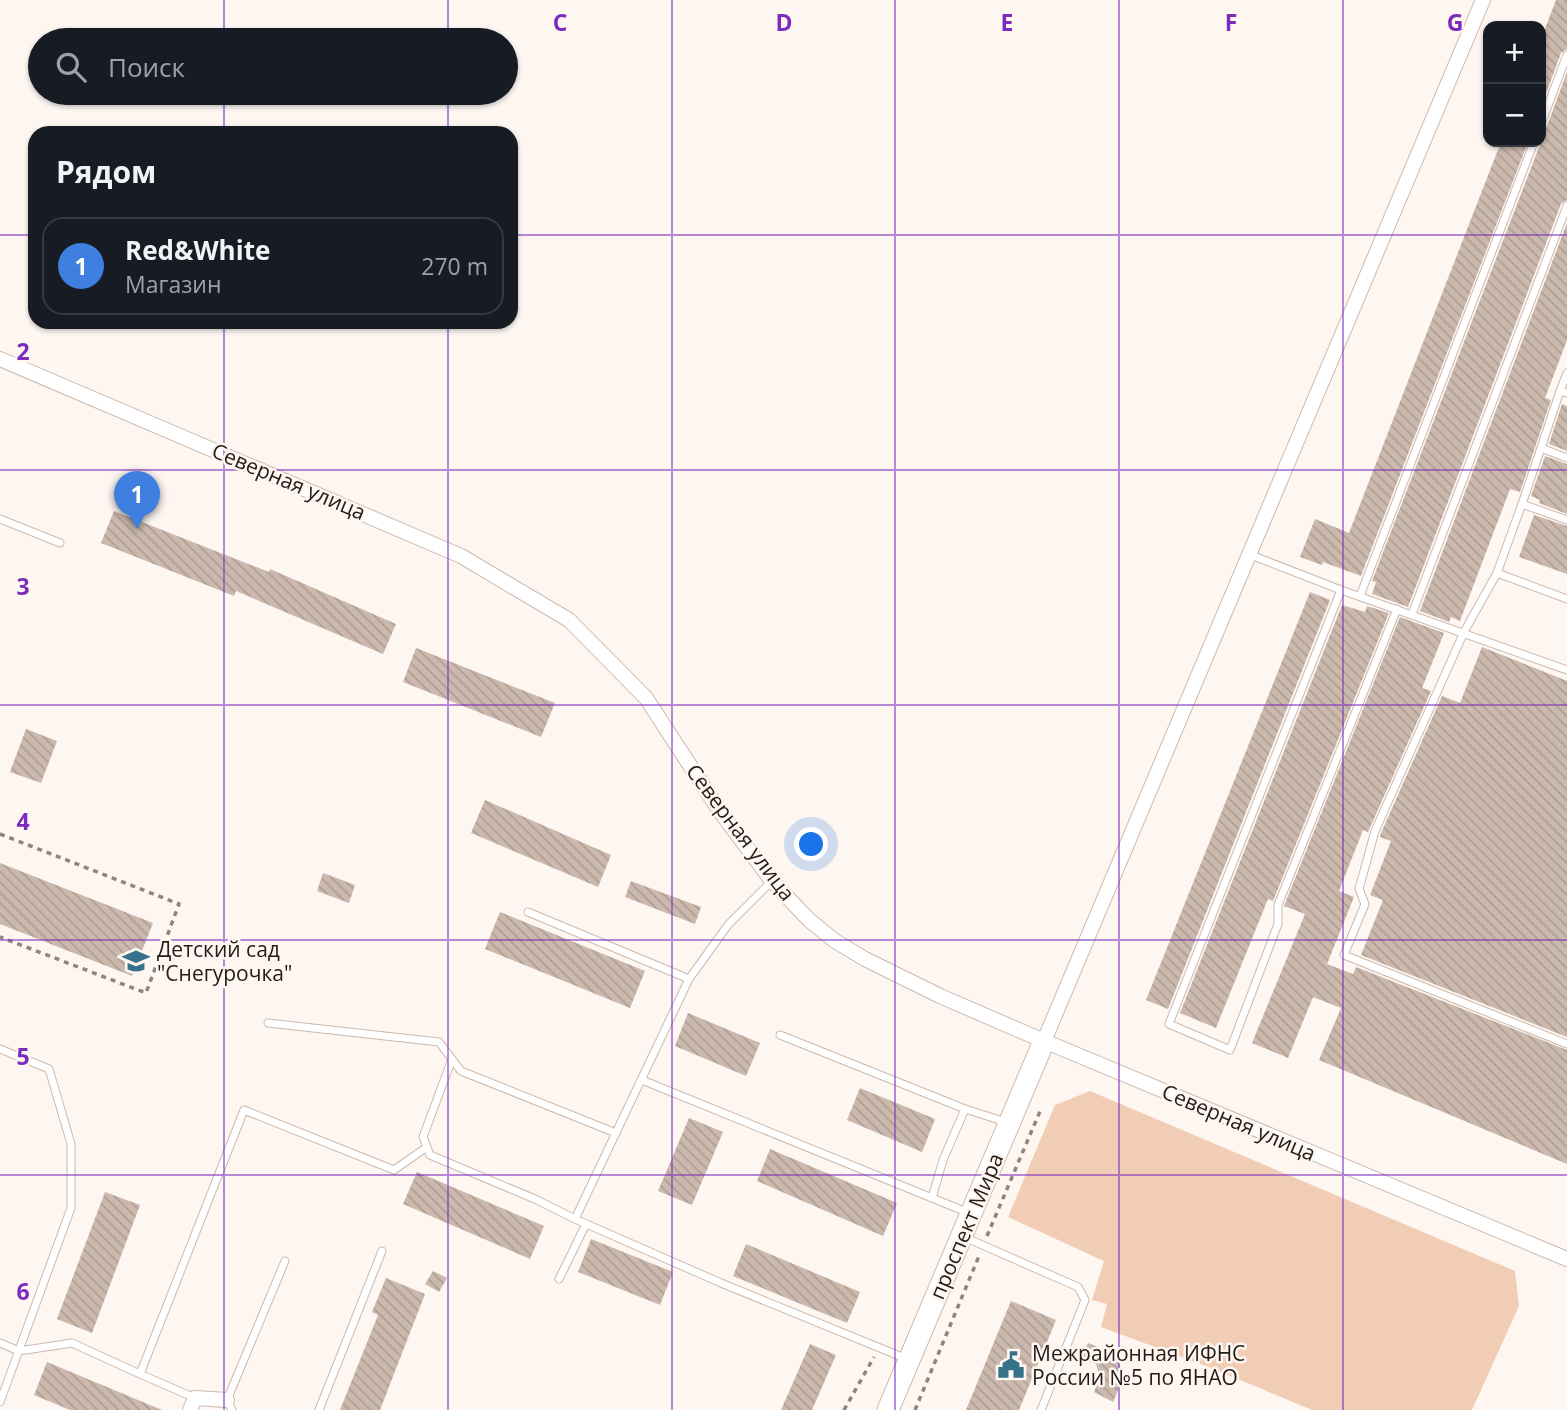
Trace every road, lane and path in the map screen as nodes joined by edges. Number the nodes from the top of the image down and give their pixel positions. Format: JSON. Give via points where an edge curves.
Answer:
{"nodes":[{"id":1,"x":1483,"y":0,"type":"edge"},
{"id":2,"x":1567,"y":55,"type":"edge"},
{"id":3,"x":1546,"y":111,"type":"edge"},
{"id":4,"x":1532,"y":147,"type":"edge"},
{"id":5,"x":1567,"y":206,"type":"edge"},
{"id":6,"x":0,"y":359,"type":"edge"},
{"id":7,"x":1567,"y":373,"type":"edge"},
{"id":8,"x":1564,"y":392,"type":"edge"},
{"id":9,"x":1541,"y":448,"type":"junction"},
{"id":10,"x":1567,"y":458,"type":"edge"},
{"id":11,"x":1522,"y":504,"type":"junction"},
{"id":12,"x":0,"y":519,"type":"edge"},
{"id":13,"x":1567,"y":520,"type":"edge"},
{"id":14,"x":60,"y":543,"type":"dead end"},
{"id":15,"x":1251,"y":555,"type":"junction"},
{"id":16,"x":1497,"y":573,"type":"junction"},
{"id":17,"x":1341,"y":590,"type":"junction"},
{"id":18,"x":1360,"y":596,"type":"junction"},
{"id":19,"x":1567,"y":598,"type":"edge"},
{"id":20,"x":1397,"y":609,"type":"junction"},
{"id":21,"x":1412,"y":614,"type":"junction"},
{"id":22,"x":1464,"y":632,"type":"junction"},
{"id":23,"x":1567,"y":670,"type":"edge"},
{"id":24,"x":0,"y":834,"type":"edge"},
{"id":25,"x":772,"y":881,"type":"junction"},
{"id":26,"x":528,"y":912,"type":"dead end"},
{"id":27,"x":0,"y":937,"type":"edge"},
{"id":28,"x":689,"y":979,"type":"junction"},
{"id":29,"x":268,"y":1023,"type":"dead end"},
{"id":30,"x":780,"y":1035,"type":"dead end"},
{"id":31,"x":1044,"y":1041,"type":"junction"},
{"id":32,"x":1567,"y":1044,"type":"edge"},
{"id":33,"x":0,"y":1049,"type":"edge"},
{"id":34,"x":452,"y":1059,"type":"junction"},
{"id":35,"x":642,"y":1080,"type":"junction"},
{"id":36,"x":965,"y":1109,"type":"junction"},
{"id":37,"x":1041,"y":1109,"type":"dead end"},
{"id":38,"x":1010,"y":1123,"type":"junction"},
{"id":39,"x":616,"y":1133,"type":"junction"},
{"id":40,"x":427,"y":1147,"type":"junction"},
{"id":41,"x":932,"y":1198,"type":"junction"},
{"id":42,"x":971,"y":1214,"type":"junction"},
{"id":43,"x":575,"y":1219,"type":"junction"},
{"id":44,"x":586,"y":1224,"type":"junction"},
{"id":45,"x":962,"y":1236,"type":"junction"},
{"id":46,"x":984,"y":1245,"type":"junction"},
{"id":47,"x":382,"y":1251,"type":"dead end"},
{"id":48,"x":1567,"y":1259,"type":"edge"},
{"id":49,"x":285,"y":1261,"type":"dead end"},
{"id":50,"x":559,"y":1279,"type":"dead end"},
{"id":51,"x":0,"y":1343,"type":"edge"},
{"id":52,"x":879,"y":1348,"type":"junction"},
{"id":53,"x":19,"y":1351,"type":"junction"},
{"id":54,"x":909,"y":1360,"type":"junction"},
{"id":55,"x":140,"y":1374,"type":"junction"},
{"id":56,"x":0,"y":1402,"type":"edge"},
{"id":57,"x":192,"y":1404,"type":"edge"},
{"id":58,"x":230,"y":1405,"type":"edge"},
{"id":59,"x":892,"y":1409,"type":"edge"},
{"id":60,"x":319,"y":1410,"type":"edge"},
{"id":61,"x":844,"y":1410,"type":"edge"},
{"id":62,"x":915,"y":1410,"type":"edge"},
{"id":63,"x":1041,"y":1410,"type":"edge"}],
"edges":[{"from":1,"to":15,"type":"street"},
{"from":2,"to":3,"type":"lane"},
{"from":4,"to":18,"type":"lane"},
{"from":5,"to":21,"type":"lane"},
{"from":6,"to":25,"type":"street","name":"Северная улица","via":[[461,556],[569,620],[646,698]]},
{"from":7,"to":8,"type":"lane"},
{"from":8,"to":9,"type":"lane"},
{"from":9,"to":10,"type":"lane"},
{"from":9,"to":11,"type":"lane"},
{"from":11,"to":13,"type":"lane"},
{"from":11,"to":16,"type":"lane"},
{"from":12,"to":14,"type":"lane"},
{"from":15,"to":17,"type":"lane"},
{"from":15,"to":31,"type":"street"},
{"from":16,"to":19,"type":"lane"},
{"from":16,"to":22,"type":"lane"},
{"from":17,"to":18,"type":"lane"},
{"from":17,"to":20,"type":"lane","via":[[1170,1024],[1230,1050],[1278,924],[1278,905]]},
{"from":18,"to":20,"type":"lane"},
{"from":20,"to":21,"type":"lane"},
{"from":21,"to":22,"type":"lane"},
{"from":22,"to":23,"type":"lane"},
{"from":22,"to":32,"type":"lane","via":[[1375,831],[1359,889],[1364,904],[1344,955]]},
{"from":24,"to":27,"type":"path","via":[[179,904],[146,993]]},
{"from":25,"to":28,"type":"lane","via":[[729,925]]},
{"from":25,"to":31,"type":"street","name":"Северная улица","via":[[809,920],[865,959]]},
{"from":26,"to":28,"type":"lane"},
{"from":28,"to":35,"type":"lane"},
{"from":29,"to":34,"type":"lane","via":[[439,1042]]},
{"from":30,"to":36,"type":"lane"},
{"from":31,"to":38,"type":"street","name":"проспект Мира"},
{"from":31,"to":48,"type":"street","name":"Северная улица"},
{"from":33,"to":53,"type":"lane","via":[[49,1069],[71,1144],[71,1208]]},
{"from":34,"to":39,"type":"lane","via":[[461,1071]]},
{"from":34,"to":40,"type":"lane","via":[[423,1137]]},
{"from":35,"to":39,"type":"lane"},
{"from":35,"to":41,"type":"lane"},
{"from":36,"to":38,"type":"lane"},
{"from":36,"to":41,"type":"lane"},
{"from":37,"to":46,"type":"path"},
{"from":38,"to":42,"type":"street","name":"проспект Мира"},
{"from":39,"to":43,"type":"lane"},
{"from":40,"to":43,"type":"lane","via":[[430,1155]]},
{"from":40,"to":55,"type":"lane","via":[[394,1170],[244,1110]]},
{"from":41,"to":42,"type":"lane"},
{"from":42,"to":45,"type":"street","name":"проспект Мира"},
{"from":43,"to":44,"type":"lane"},
{"from":44,"to":50,"type":"lane"},
{"from":44,"to":52,"type":"lane"},
{"from":45,"to":46,"type":"lane"},
{"from":45,"to":54,"type":"street","name":"проспект Мира"},
{"from":46,"to":62,"type":"path"},
{"from":46,"to":63,"type":"lane","via":[[1078,1287],[1085,1300]]},
{"from":47,"to":60,"type":"lane"},
{"from":49,"to":58,"type":"lane"},
{"from":51,"to":53,"type":"lane"},
{"from":52,"to":54,"type":"lane"},
{"from":52,"to":61,"type":"path"},
{"from":53,"to":55,"type":"lane","via":[[72,1343]]},
{"from":53,"to":56,"type":"lane"},
{"from":54,"to":59,"type":"street","name":"проспект Мира"},
{"from":55,"to":57,"type":"lane"},
{"from":57,"to":58,"type":"street"}]}
